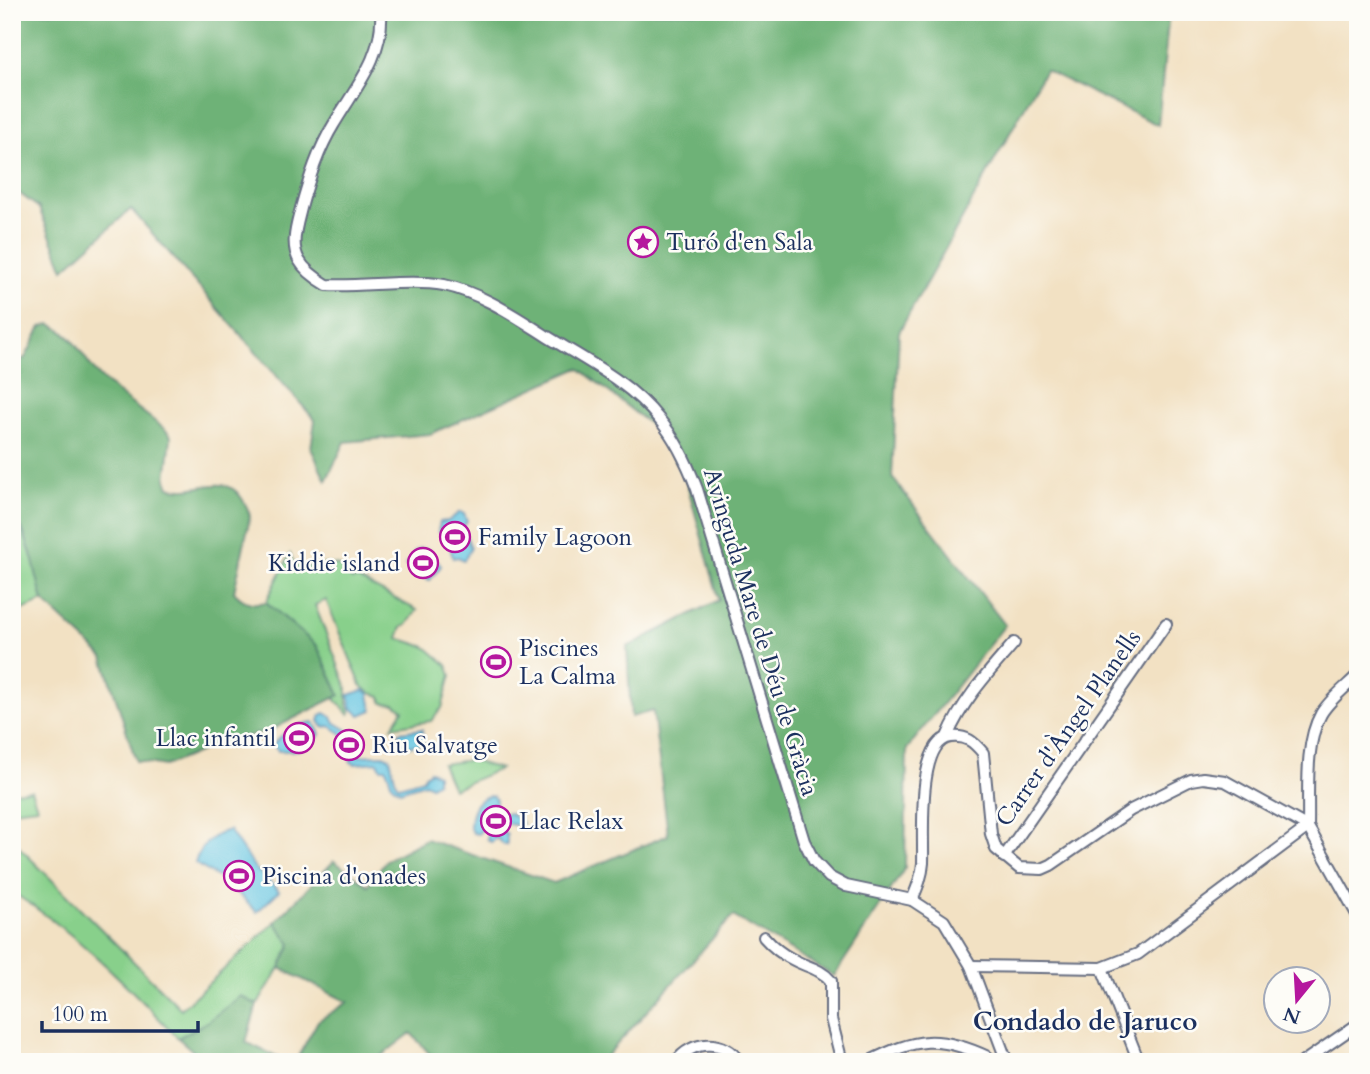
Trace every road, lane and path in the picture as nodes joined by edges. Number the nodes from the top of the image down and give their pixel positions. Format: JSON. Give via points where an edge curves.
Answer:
{"nodes":[{"id":1,"x":380,"y":12,"type":"edge"},
{"id":2,"x":1166,"y":624,"type":"dead end"},
{"id":3,"x":1014,"y":643,"type":"dead end"},
{"id":4,"x":1358,"y":674,"type":"edge"},
{"id":5,"x":947,"y":737,"type":"junction"},
{"id":6,"x":1308,"y":827,"type":"junction"},
{"id":7,"x":1004,"y":857,"type":"junction"},
{"id":8,"x":912,"y":900,"type":"junction"},
{"id":9,"x":1358,"y":916,"type":"edge"},
{"id":10,"x":764,"y":937,"type":"dead end"},
{"id":11,"x":971,"y":966,"type":"junction"},
{"id":12,"x":1102,"y":968,"type":"junction"},
{"id":13,"x":1358,"y":1024,"type":"edge"},
{"id":14,"x":1003,"y":1049,"type":"junction"},
{"id":15,"x":992,"y":1059,"type":"edge"},
{"id":16,"x":676,"y":1062,"type":"edge"},
{"id":17,"x":739,"y":1062,"type":"edge"},
{"id":18,"x":842,"y":1062,"type":"edge"},
{"id":19,"x":868,"y":1062,"type":"edge"},
{"id":20,"x":1007,"y":1062,"type":"edge"},
{"id":21,"x":1139,"y":1062,"type":"edge"},
{"id":22,"x":1303,"y":1062,"type":"edge"}],
"edges":[{"from":1,"to":8,"type":"street","name":"Avinguda Mare de Déu de Gràcia","via":[[374,55],[333,124],[311,174],[296,227],[299,261],[327,285],[443,285],[472,294],[618,381],[660,419],[697,489],[804,841],[814,861],[845,886]]},
{"from":2,"to":7,"type":"street","name":"Carrer d'Àngel Planells"},
{"from":3,"to":5,"type":"street","via":[[956,715]]},
{"from":4,"to":6,"type":"street","via":[[1322,712],[1315,728]]},
{"from":5,"to":7,"type":"street","via":[[963,737],[984,753],[991,834]]},
{"from":5,"to":8,"type":"street","via":[[937,745],[925,779],[922,867]]},
{"from":6,"to":7,"type":"street","via":[[1225,780],[1203,778],[1131,810],[1042,869],[1018,868]]},
{"from":6,"to":9,"type":"street"},
{"from":6,"to":12,"type":"street","via":[[1138,954]]},
{"from":8,"to":11,"type":"street","name":"Avinguda Mare de Déu de Gràcia","via":[[944,922]]},
{"from":10,"to":18,"type":"street","via":[[831,981],[831,1018]]},
{"from":11,"to":12,"type":"street"},
{"from":11,"to":14,"type":"street","name":"Avinguda Mare de Déu de Gràcia"},
{"from":12,"to":21,"type":"street"},
{"from":13,"to":22,"type":"street"},
{"from":14,"to":15,"type":"street"},
{"from":14,"to":20,"type":"street","name":"Avinguda Mare de Déu de Gràcia"},
{"from":15,"to":19,"type":"street","via":[[935,1040],[908,1045]]},
{"from":16,"to":17,"type":"street","via":[[691,1048],[704,1044],[734,1054]]}]}
